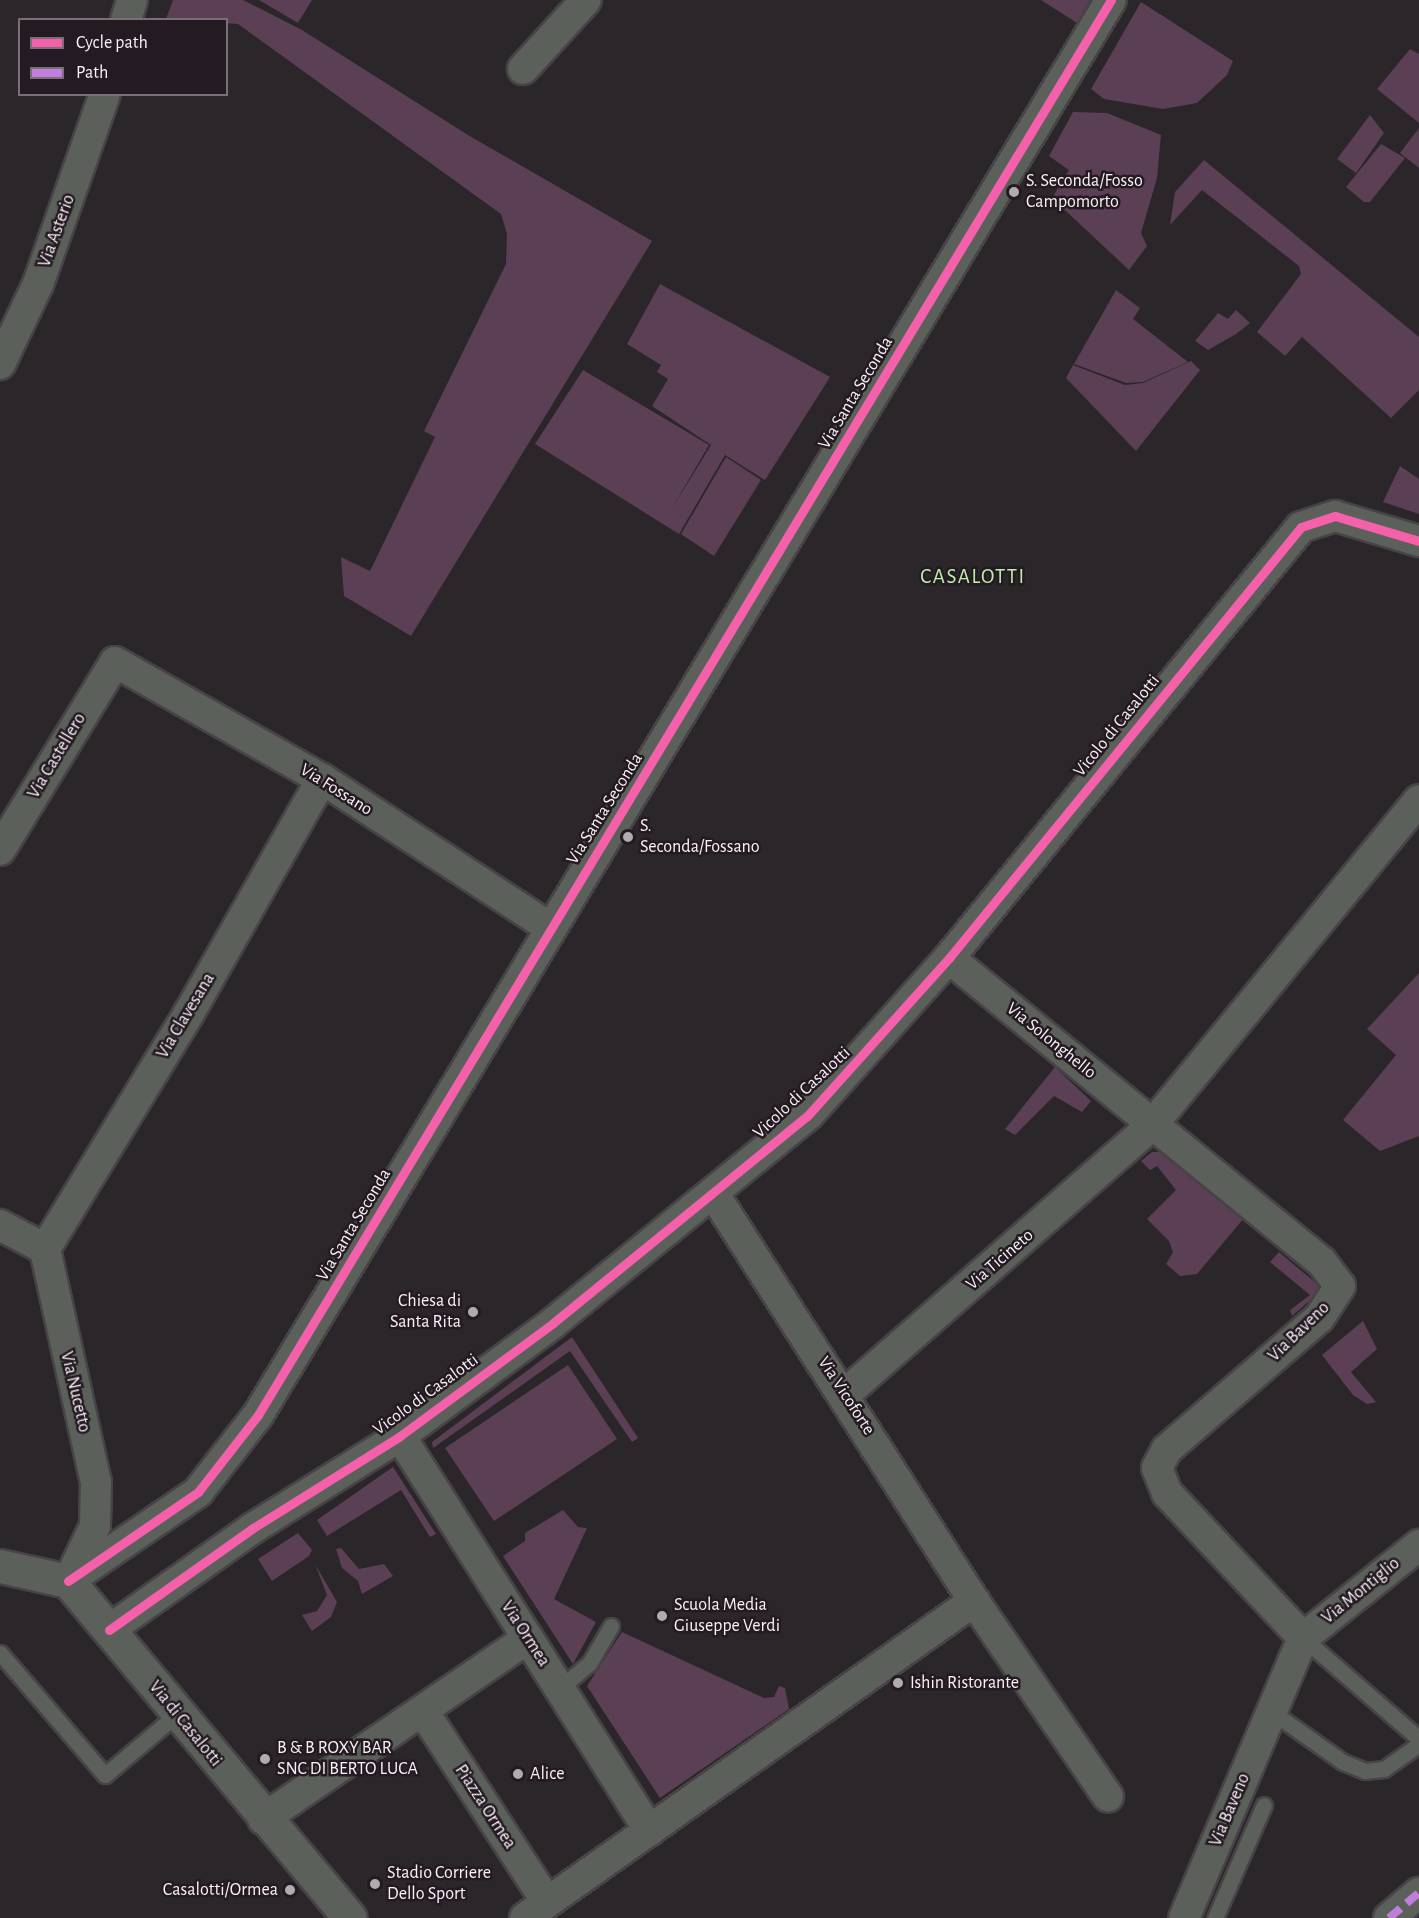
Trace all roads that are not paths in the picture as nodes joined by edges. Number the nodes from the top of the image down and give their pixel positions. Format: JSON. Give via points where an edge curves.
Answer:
{"nodes":[{"id":1,"x":132,"y":0,"type":"edge"},
{"id":2,"x":586,"y":0,"type":"edge"},
{"id":3,"x":1111,"y":0,"type":"edge"},
{"id":4,"x":127,"y":18,"type":"edge"},
{"id":5,"x":523,"y":69,"type":"dead end"},
{"id":6,"x":104,"y":96,"type":"edge"},
{"id":7,"x":0,"y":364,"type":"edge"},
{"id":8,"x":1419,"y":541,"type":"edge"},
{"id":9,"x":115,"y":662,"type":"joint"},
{"id":10,"x":322,"y":779,"type":"junction"},
{"id":11,"x":1419,"y":800,"type":"edge"},
{"id":12,"x":0,"y":850,"type":"edge"},
{"id":13,"x":552,"y":928,"type":"junction"},
{"id":14,"x":950,"y":958,"type":"junction"},
{"id":15,"x":1153,"y":1124,"type":"junction"},
{"id":16,"x":713,"y":1193,"type":"junction"},
{"id":17,"x":0,"y":1225,"type":"edge"},
{"id":18,"x":45,"y":1248,"type":"junction"},
{"id":19,"x":845,"y":1394,"type":"junction"},
{"id":20,"x":400,"y":1436,"type":"junction"},
{"id":21,"x":1419,"y":1545,"type":"edge"},
{"id":22,"x":0,"y":1566,"type":"edge"},
{"id":23,"x":68,"y":1581,"type":"junction"},
{"id":24,"x":974,"y":1601,"type":"junction"},
{"id":25,"x":611,"y":1626,"type":"dead end"},
{"id":26,"x":109,"y":1630,"type":"junction"},
{"id":27,"x":528,"y":1638,"type":"junction"},
{"id":28,"x":1303,"y":1638,"type":"junction"},
{"id":29,"x":0,"y":1653,"type":"edge"},
{"id":30,"x":560,"y":1688,"type":"junction"},
{"id":31,"x":423,"y":1711,"type":"junction"},
{"id":32,"x":1272,"y":1712,"type":"junction"},
{"id":33,"x":177,"y":1714,"type":"junction"},
{"id":34,"x":1419,"y":1739,"type":"edge"},
{"id":35,"x":1419,"y":1744,"type":"edge"},
{"id":36,"x":1107,"y":1797,"type":"dead end"},
{"id":37,"x":1264,"y":1805,"type":"dead end"},
{"id":38,"x":263,"y":1819,"type":"junction"},
{"id":39,"x":650,"y":1831,"type":"junction"},
{"id":40,"x":1214,"y":1848,"type":"junction"},
{"id":41,"x":1243,"y":1856,"type":"junction"},
{"id":42,"x":1419,"y":1893,"type":"edge"},
{"id":43,"x":536,"y":1910,"type":"edge"},
{"id":44,"x":350,"y":1918,"type":"edge"},
{"id":45,"x":1184,"y":1918,"type":"edge"},
{"id":46,"x":1215,"y":1918,"type":"edge"},
{"id":47,"x":1389,"y":1918,"type":"edge"}],
"edges":[{"from":1,"to":4,"type":"street"},
{"from":2,"to":5,"type":"street"},
{"from":3,"to":13,"type":"street","name":"Via Santa Seconda"},
{"from":6,"to":7,"type":"street","name":"Via Asterio","via":[[38,284]]},
{"from":8,"to":14,"type":"street","name":"Vicolo di Casalotti","via":[[1335,516],[1301,527]]},
{"from":9,"to":10,"type":"street","name":"Via Fossano"},
{"from":9,"to":12,"type":"street","name":"Via Castellero"},
{"from":10,"to":13,"type":"street","name":"Via Fossano"},
{"from":10,"to":18,"type":"street","name":"Via Clavesana","via":[[189,1013]]},
{"from":11,"to":15,"type":"street"},
{"from":13,"to":23,"type":"street","name":"Via Santa Seconda","via":[[224,1465],[188,1500]]},
{"from":14,"to":15,"type":"street","name":"Via Solonghello"},
{"from":14,"to":16,"type":"street","name":"Vicolo di Casalotti","via":[[832,1092]]},
{"from":15,"to":19,"type":"street","name":"Via Ticineto"},
{"from":15,"to":28,"type":"street","name":"Via Baveno","via":[[1321,1261],[1340,1286],[1319,1318],[1167,1449],[1157,1468],[1167,1493]]},
{"from":16,"to":19,"type":"street","name":"Via Vicoforte"},
{"from":16,"to":20,"type":"street","name":"Vicolo di Casalotti"},
{"from":17,"to":18,"type":"street"},
{"from":18,"to":23,"type":"street","name":"Via Nucetto","via":[[97,1490],[91,1540]]},
{"from":19,"to":24,"type":"street","name":"Via Vicoforte"},
{"from":20,"to":26,"type":"street","name":"Vicolo di Casalotti","via":[[253,1528]]},
{"from":20,"to":27,"type":"street","name":"Via Ormea"},
{"from":21,"to":28,"type":"street","name":"Via Montiglio"},
{"from":22,"to":23,"type":"street"},
{"from":23,"to":26,"type":"street","name":"Via di Casalotti"},
{"from":24,"to":36,"type":"street","name":"Via Vicoforte"},
{"from":24,"to":39,"type":"street"},
{"from":25,"to":30,"type":"lane","via":[[589,1664]]},
{"from":26,"to":33,"type":"street","name":"Via di Casalotti"},
{"from":27,"to":30,"type":"street","name":"Via Ormea"},
{"from":27,"to":31,"type":"street"},
{"from":28,"to":32,"type":"street","name":"Via Baveno"},
{"from":28,"to":34,"type":"lane"},
{"from":29,"to":33,"type":"lane","via":[[105,1775]]},
{"from":30,"to":39,"type":"street","name":"Via Ormea"},
{"from":31,"to":38,"type":"street"},
{"from":31,"to":43,"type":"street","name":"Piazza Ormea"},
{"from":32,"to":35,"type":"lane","via":[[1343,1762],[1365,1771],[1384,1769]]},
{"from":32,"to":40,"type":"street","name":"Via Baveno"},
{"from":33,"to":38,"type":"street","name":"Via di Casalotti"},
{"from":37,"to":41,"type":"lane"},
{"from":38,"to":44,"type":"street","name":"Via di Casalotti"},
{"from":39,"to":43,"type":"street","name":"Piazza Ormea"},
{"from":40,"to":41,"type":"lane"},
{"from":40,"to":45,"type":"street","name":"Via Baveno"},
{"from":41,"to":46,"type":"lane"},
{"from":42,"to":47,"type":"street"}]}
